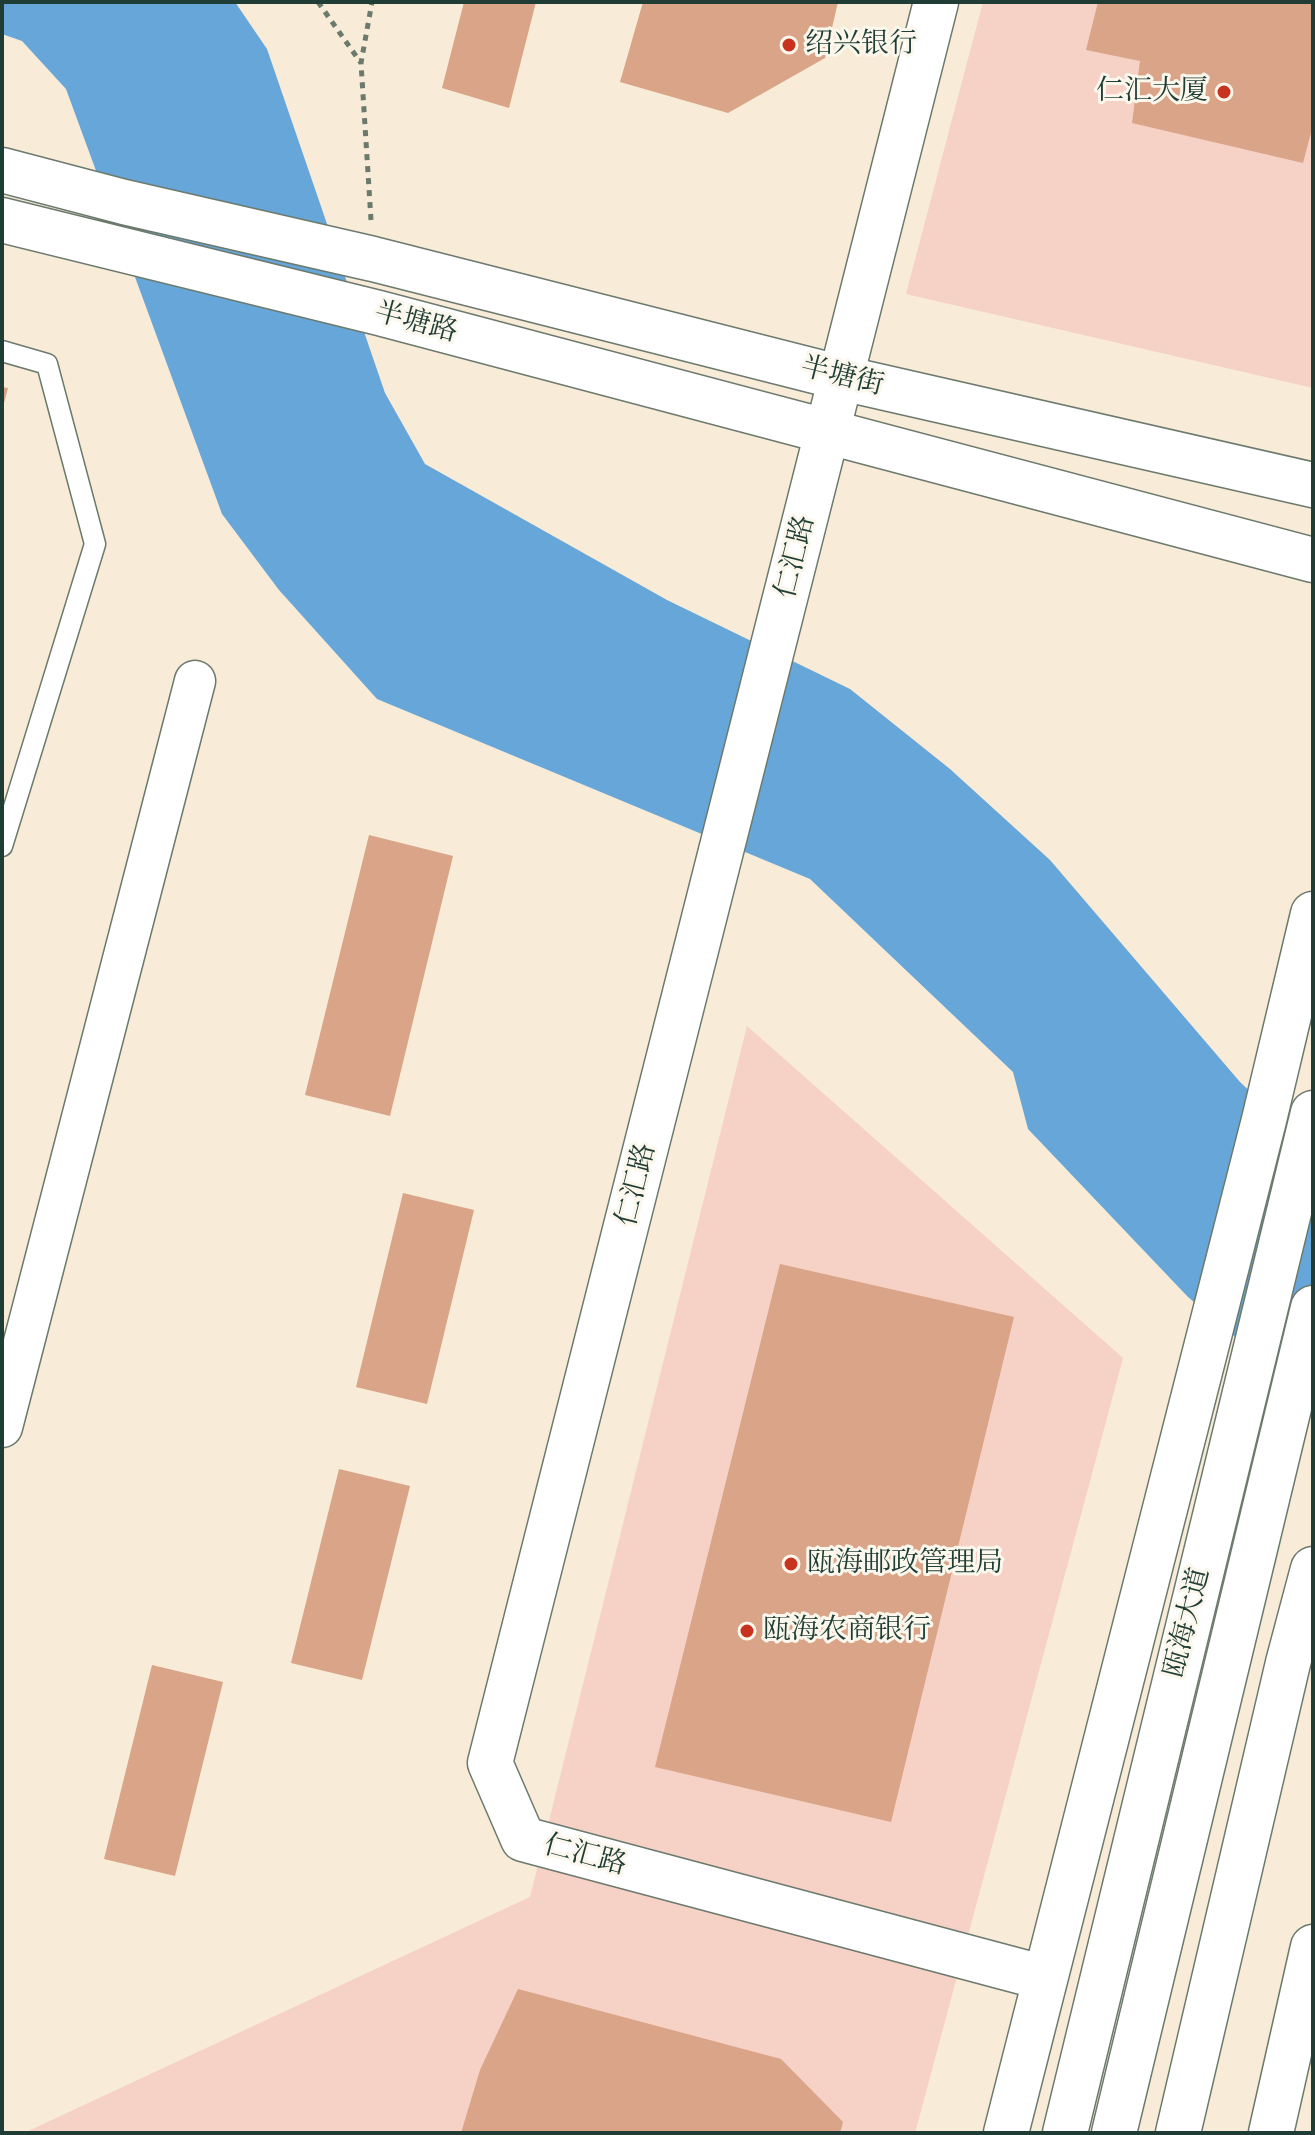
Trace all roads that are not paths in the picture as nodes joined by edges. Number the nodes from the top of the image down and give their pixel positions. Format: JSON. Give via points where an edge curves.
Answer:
{"nodes":[{"id":1,"x":936,"y":2,"type":"edge"},
{"id":2,"x":2,"y":170,"type":"edge"},
{"id":3,"x":2,"y":220,"type":"edge"},
{"id":4,"x":373,"y":259,"type":"joint"},
{"id":5,"x":2,"y":351,"type":"edge"},
{"id":6,"x":842,"y":378,"type":"junction"},
{"id":7,"x":827,"y":434,"type":"junction"},
{"id":8,"x":1313,"y":485,"type":"edge"},
{"id":9,"x":1313,"y":560,"type":"edge"},
{"id":10,"x":195,"y":681,"type":"dead end"},
{"id":11,"x":2,"y":846,"type":"edge"},
{"id":12,"x":1313,"y":914,"type":"edge"},
{"id":13,"x":1311,"y":1121,"type":"edge"},
{"id":14,"x":1313,"y":1308,"type":"edge"},
{"id":15,"x":2,"y":1427,"type":"edge"},
{"id":16,"x":1313,"y":1569,"type":"edge"},
{"id":17,"x":1313,"y":1947,"type":"edge"},
{"id":18,"x":1045,"y":1978,"type":"junction"},
{"id":19,"x":1006,"y":2133,"type":"edge"},
{"id":20,"x":1065,"y":2133,"type":"edge"},
{"id":21,"x":1114,"y":2133,"type":"edge"},
{"id":22,"x":1178,"y":2133,"type":"edge"},
{"id":23,"x":1271,"y":2133,"type":"edge"}],
"edges":[{"from":1,"to":6,"type":"main road","name":"仁汇路"},
{"from":2,"to":4,"type":"main road","name":"半塘路"},
{"from":3,"to":7,"type":"main road","name":"半塘路","via":[[379,313]]},
{"from":4,"to":6,"type":"main road","name":"半塘街"},
{"from":5,"to":11,"type":"lane","via":[[47,364],[95,544]]},
{"from":6,"to":7,"type":"main road","name":"仁汇路"},
{"from":6,"to":8,"type":"main road","name":"半塘街"},
{"from":7,"to":9,"type":"main road","name":"半塘街"},
{"from":7,"to":18,"type":"main road","name":"仁汇路","via":[[490,1763],[523,1839]]},
{"from":10,"to":15,"type":"street"},
{"from":12,"to":18,"type":"main road"},
{"from":13,"to":20,"type":"main road","name":"瓯海大道"},
{"from":14,"to":21,"type":"main road","name":"瓯海大道"},
{"from":16,"to":22,"type":"main road"},
{"from":17,"to":23,"type":"main road"},
{"from":18,"to":19,"type":"main road"}]}
